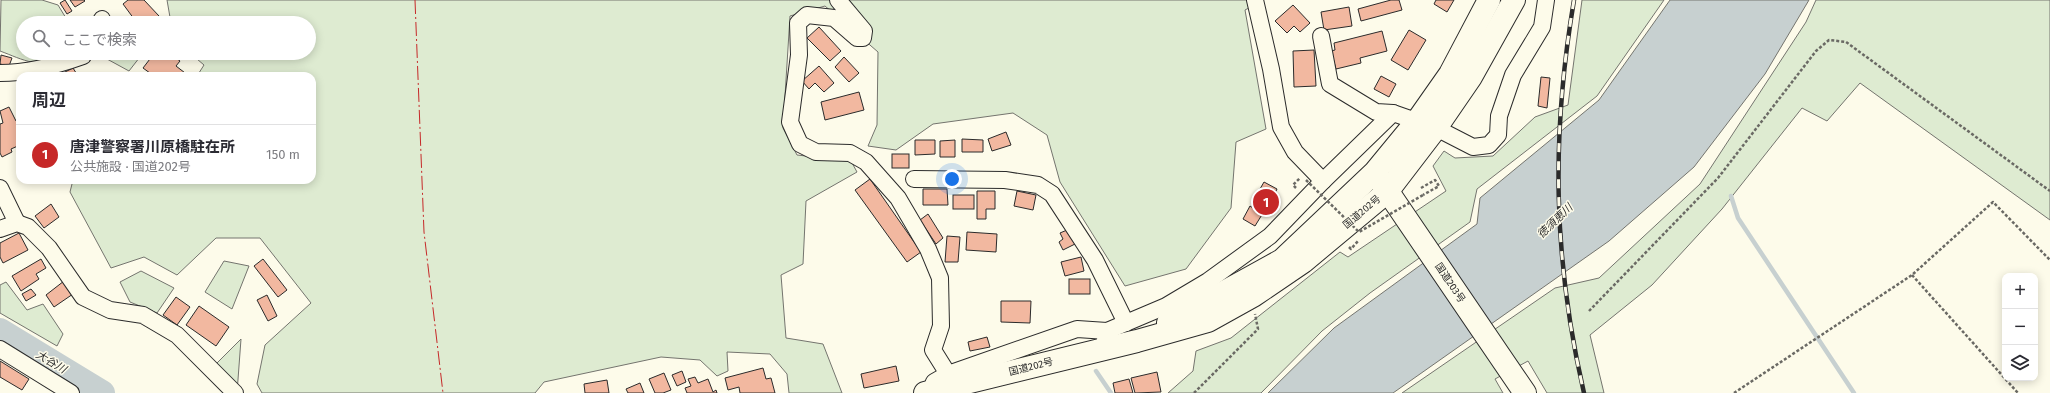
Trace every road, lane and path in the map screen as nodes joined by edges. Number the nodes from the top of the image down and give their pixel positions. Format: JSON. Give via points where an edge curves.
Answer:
{"nodes":[{"id":1,"x":838,"y":0,"type":"edge"},
{"id":2,"x":1254,"y":0,"type":"edge"},
{"id":3,"x":1489,"y":0,"type":"edge"},
{"id":4,"x":1514,"y":0,"type":"edge"},
{"id":5,"x":1546,"y":0,"type":"edge"},
{"id":6,"x":1321,"y":36,"type":"dead end"},
{"id":7,"x":71,"y":60,"type":"edge"},
{"id":8,"x":24,"y":72,"type":"edge"},
{"id":9,"x":0,"y":73,"type":"edge"},
{"id":10,"x":16,"y":73,"type":"edge"},
{"id":11,"x":1393,"y":113,"type":"junction"},
{"id":12,"x":1426,"y":124,"type":"junction"},
{"id":13,"x":1375,"y":172,"type":"junction"},
{"id":14,"x":914,"y":179,"type":"dead end"},
{"id":15,"x":1306,"y":180,"type":"dead end"},
{"id":16,"x":1323,"y":181,"type":"junction"},
{"id":17,"x":0,"y":188,"type":"edge"},
{"id":18,"x":1421,"y":188,"type":"dead end"},
{"id":19,"x":2050,"y":191,"type":"edge"},
{"id":20,"x":1387,"y":192,"type":"junction"},
{"id":21,"x":17,"y":223,"type":"junction"},
{"id":22,"x":0,"y":229,"type":"edge"},
{"id":23,"x":2050,"y":260,"type":"edge"},
{"id":24,"x":1912,"y":275,"type":"junction"},
{"id":25,"x":1253,"y":296,"type":"junction"},
{"id":26,"x":1589,"y":311,"type":"dead end"},
{"id":27,"x":1132,"y":332,"type":"junction"},
{"id":28,"x":1105,"y":340,"type":"junction"},
{"id":29,"x":0,"y":349,"type":"edge"},
{"id":30,"x":948,"y":374,"type":"junction"},
{"id":31,"x":1519,"y":384,"type":"edge"},
{"id":32,"x":58,"y":388,"type":"edge"},
{"id":33,"x":928,"y":392,"type":"edge"},
{"id":34,"x":71,"y":393,"type":"edge"},
{"id":35,"x":235,"y":393,"type":"edge"},
{"id":36,"x":1194,"y":393,"type":"edge"},
{"id":37,"x":1734,"y":393,"type":"edge"},
{"id":38,"x":2018,"y":393,"type":"edge"}],
"edges":[{"from":1,"to":30,"type":"street","via":[[864,31],[863,38],[857,38],[834,18],[807,15],[798,23],[799,55],[790,122],[800,144],[816,152],[850,153],[861,159],[898,198],[928,249],[940,278],[941,326],[933,350]]},
{"from":2,"to":16,"type":"street","via":[[1271,68],[1281,127],[1295,152]]},
{"from":3,"to":12,"type":"highway","name":"国道202号"},
{"from":4,"to":12,"type":"highway","name":"国道202号","via":[[1471,77]]},
{"from":5,"to":12,"type":"street","via":[[1542,26],[1513,76],[1499,116],[1498,135],[1489,145],[1473,148]]},
{"from":6,"to":11,"type":"street","via":[[1330,84],[1376,112]]},
{"from":7,"to":8,"type":"street"},
{"from":9,"to":10,"type":"street"},
{"from":11,"to":12,"type":"street"},
{"from":11,"to":16,"type":"street"},
{"from":12,"to":13,"type":"highway","name":"国道202号"},
{"from":12,"to":20,"type":"highway","name":"国道202号"},
{"from":13,"to":20,"type":"highway","name":"国道203号"},
{"from":13,"to":27,"type":"highway","name":"国道202号","via":[[1282,260]]},
{"from":14,"to":27,"type":"street","via":[[1005,180],[1038,185],[1052,194],[1095,260]]},
{"from":15,"to":18,"type":"path","bridge":true,"via":[[1359,232],[1439,186],[1435,180]]},
{"from":16,"to":27,"type":"street","via":[[1270,236],[1208,282],[1166,306]]},
{"from":17,"to":21,"type":"street"},
{"from":19,"to":26,"type":"path","via":[[1846,42],[1828,40],[1816,51],[1718,178]]},
{"from":20,"to":25,"type":"highway","name":"国道202号","via":[[1303,262]]},
{"from":20,"to":31,"type":"highway","name":"国道203号"},
{"from":21,"to":22,"type":"street"},
{"from":21,"to":35,"type":"street","via":[[28,227],[49,248],[83,297],[110,310],[143,315],[178,335]]},
{"from":23,"to":24,"type":"path","via":[[1993,202]]},
{"from":24,"to":37,"type":"path"},
{"from":24,"to":38,"type":"path"},
{"from":25,"to":27,"type":"highway","name":"国道202号","via":[[1208,321]]},
{"from":25,"to":36,"type":"path","via":[[1258,329]]},
{"from":27,"to":28,"type":"highway","name":"国道202号"},
{"from":28,"to":30,"type":"street","via":[[1077,329]]},
{"from":28,"to":33,"type":"highway","name":"国道202号"},
{"from":29,"to":32,"type":"street"},
{"from":30,"to":33,"type":"street","via":[[934,382]]},
{"from":32,"to":34,"type":"street"}]}
